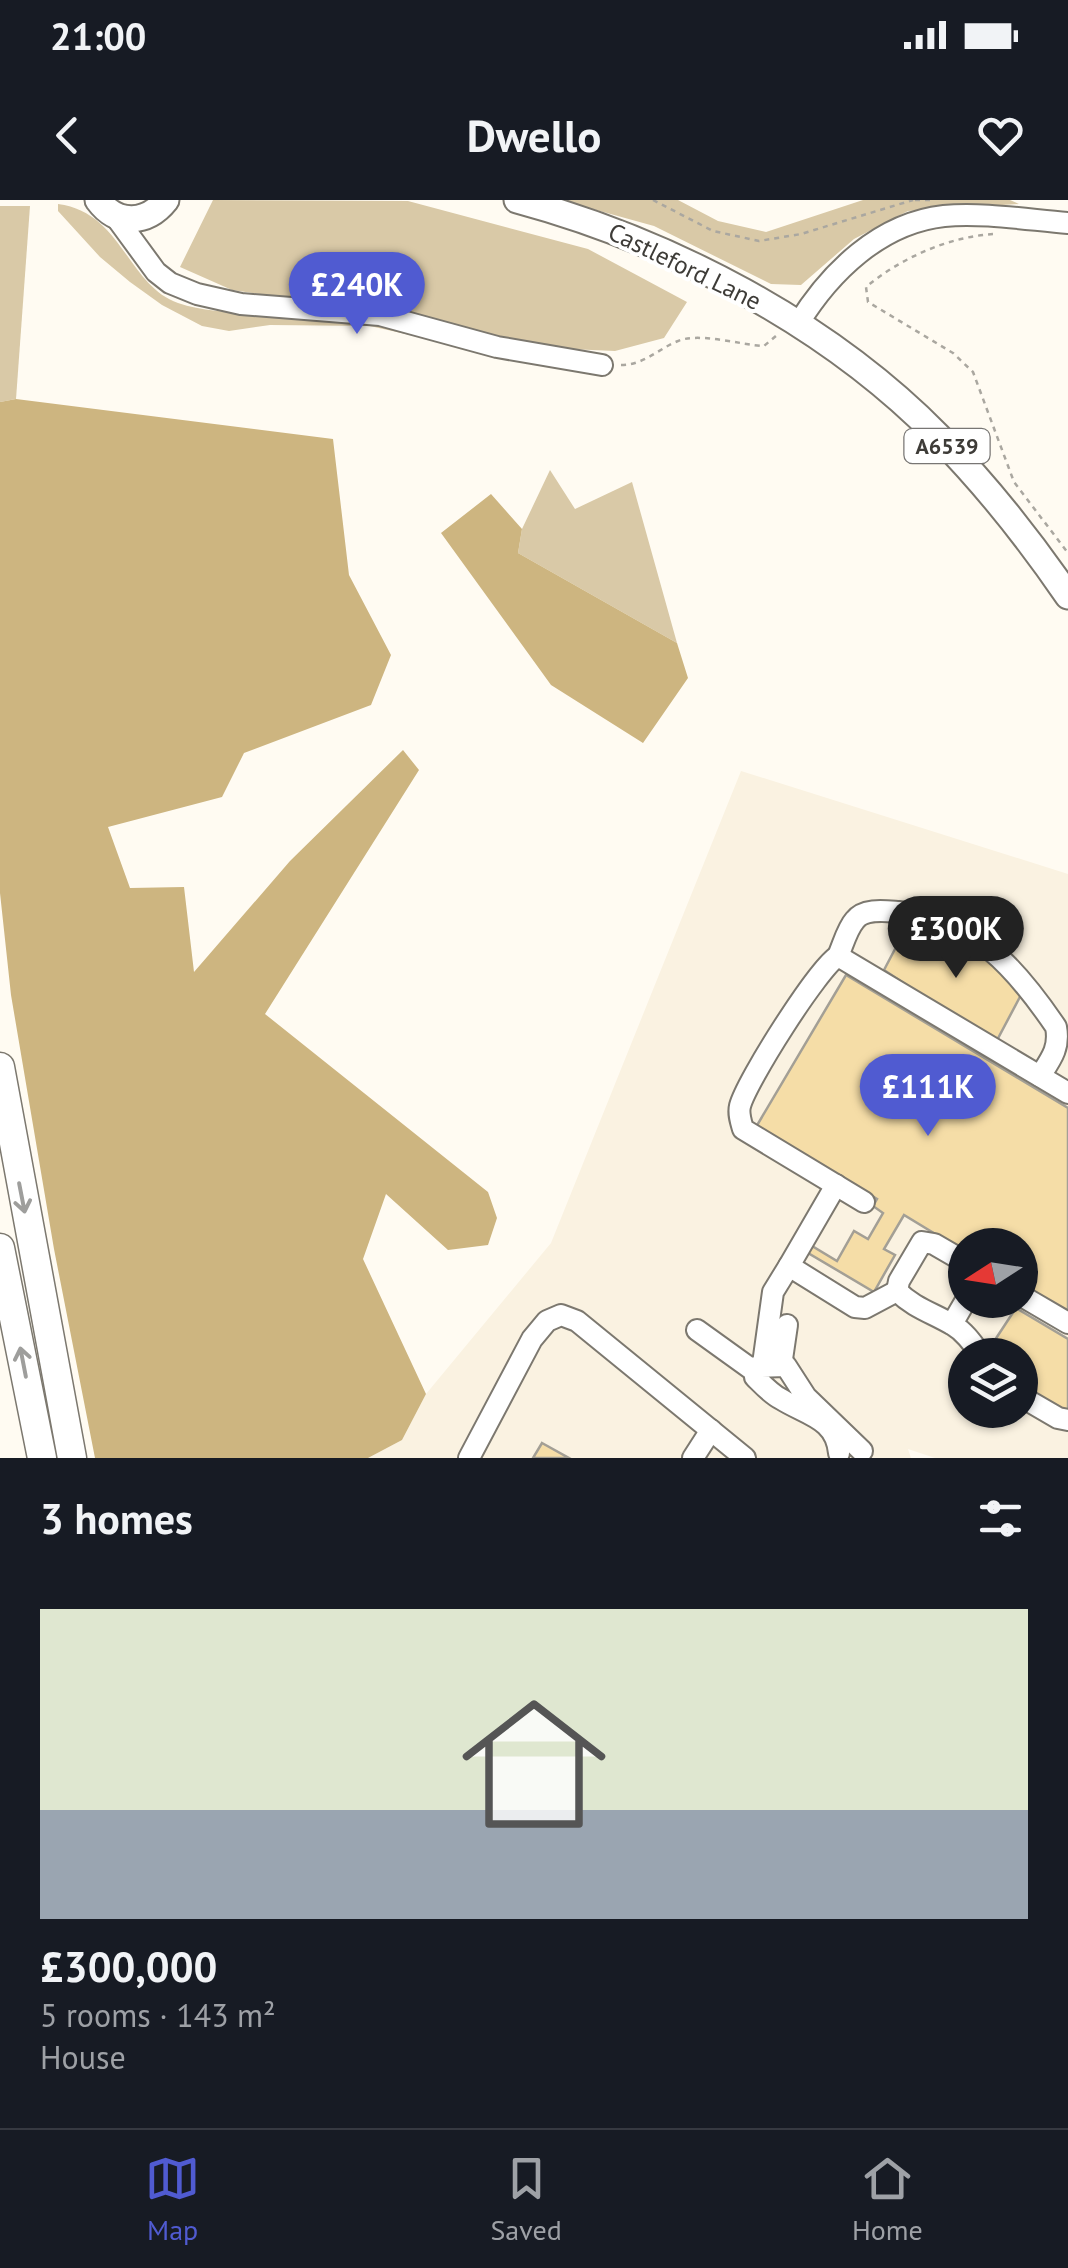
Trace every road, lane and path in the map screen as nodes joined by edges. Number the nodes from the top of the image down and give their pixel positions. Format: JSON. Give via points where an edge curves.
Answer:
{"nodes":[{"id":1,"x":518,"y":200,"type":"edge"},
{"id":2,"x":653,"y":200,"type":"edge"},
{"id":3,"x":915,"y":200,"type":"edge"},
{"id":4,"x":946,"y":200,"type":"edge"},
{"id":5,"x":163,"y":205,"type":"edge"},
{"id":6,"x":101,"y":206,"type":"edge"},
{"id":7,"x":1006,"y":220,"type":"junction"},
{"id":8,"x":1068,"y":223,"type":"edge"},
{"id":9,"x":148,"y":258,"type":"junction"},
{"id":10,"x":796,"y":322,"type":"junction"},
{"id":11,"x":602,"y":365,"type":"joint"},
{"id":12,"x":1068,"y":553,"type":"edge"},
{"id":13,"x":1068,"y":596,"type":"edge"},
{"id":14,"x":838,"y":956,"type":"junction"},
{"id":15,"x":0,"y":1068,"type":"edge"},
{"id":16,"x":1040,"y":1076,"type":"junction"},
{"id":17,"x":1068,"y":1093,"type":"edge"},
{"id":18,"x":836,"y":1185,"type":"junction"},
{"id":19,"x":864,"y":1202,"type":"dead end"},
{"id":20,"x":0,"y":1248,"type":"edge"},
{"id":21,"x":948,"y":1252,"type":"edge"},
{"id":22,"x":789,"y":1266,"type":"junction"},
{"id":23,"x":897,"y":1291,"type":"junction"},
{"id":24,"x":1038,"y":1306,"type":"edge"},
{"id":25,"x":956,"y":1318,"type":"edge"},
{"id":26,"x":1068,"y":1323,"type":"edge"},
{"id":27,"x":952,"y":1324,"type":"junction"},
{"id":28,"x":788,"y":1325,"type":"dead end"},
{"id":29,"x":696,"y":1330,"type":"dead end"},
{"id":30,"x":968,"y":1338,"type":"edge"},
{"id":31,"x":766,"y":1367,"type":"junction"},
{"id":32,"x":1038,"y":1406,"type":"edge"},
{"id":33,"x":1068,"y":1420,"type":"edge"},
{"id":34,"x":712,"y":1430,"type":"junction"},
{"id":35,"x":868,"y":1454,"type":"edge"},
{"id":36,"x":836,"y":1456,"type":"edge"},
{"id":37,"x":42,"y":1458,"type":"edge"},
{"id":38,"x":72,"y":1458,"type":"edge"},
{"id":39,"x":469,"y":1458,"type":"edge"},
{"id":40,"x":693,"y":1458,"type":"edge"},
{"id":41,"x":745,"y":1458,"type":"edge"}],
"edges":[{"from":1,"to":10,"type":"main road","name":"Castleford Lane","number":"A6539","via":[[661,249]]},
{"from":2,"to":3,"type":"path","via":[[713,230],[759,241]]},
{"from":3,"to":4,"type":"path"},
{"from":5,"to":6,"type":"main road","via":[[139,219]]},
{"from":5,"to":9,"type":"street"},
{"from":6,"to":9,"type":"street"},
{"from":7,"to":8,"type":"street"},
{"from":7,"to":10,"type":"street","via":[[940,216],[880,238],[828,282]]},
{"from":7,"to":12,"type":"path","via":[[1001,233],[938,246],[882,274],[866,287],[868,302],[953,352],[973,372],[1014,482]]},
{"from":9,"to":11,"type":"street","via":[[170,283],[212,298],[380,315],[497,348]]},
{"from":10,"to":11,"type":"path","name":"Castleford Lane","via":[[764,346],[693,338],[630,365]]},
{"from":10,"to":13,"type":"main road","number":"A6539","via":[[937,435],[1030,540]]},
{"from":14,"to":16,"type":"street"},
{"from":14,"to":16,"type":"street","via":[[856,918],[867,913],[932,917],[967,931],[1005,960],[1056,1027],[1056,1052]]},
{"from":14,"to":18,"type":"street","via":[[821,971],[748,1088],[739,1116],[743,1129]]},
{"from":15,"to":38,"type":"highway","one_way":true},
{"from":16,"to":17,"type":"street"},
{"from":18,"to":19,"type":"street"},
{"from":18,"to":22,"type":"street"},
{"from":37,"to":20,"type":"highway","one_way":true},
{"from":21,"to":23,"type":"street","via":[[922,1242]]},
{"from":22,"to":23,"type":"street","via":[[855,1307]]},
{"from":22,"to":31,"type":"street","via":[[773,1292]]},
{"from":23,"to":27,"type":"street"},
{"from":24,"to":26,"type":"street"},
{"from":25,"to":27,"type":"street"},
{"from":27,"to":30,"type":"street"},
{"from":28,"to":31,"type":"street"},
{"from":29,"to":31,"type":"street"},
{"from":31,"to":35,"type":"street","via":[[791,1371],[806,1396]]},
{"from":31,"to":36,"type":"street","via":[[754,1377],[831,1428]]},
{"from":32,"to":33,"type":"street"},
{"from":34,"to":39,"type":"street","via":[[561,1315],[532,1339]]},
{"from":34,"to":40,"type":"street"},
{"from":34,"to":41,"type":"street"},
{"from":35,"to":36,"type":"street"}]}
